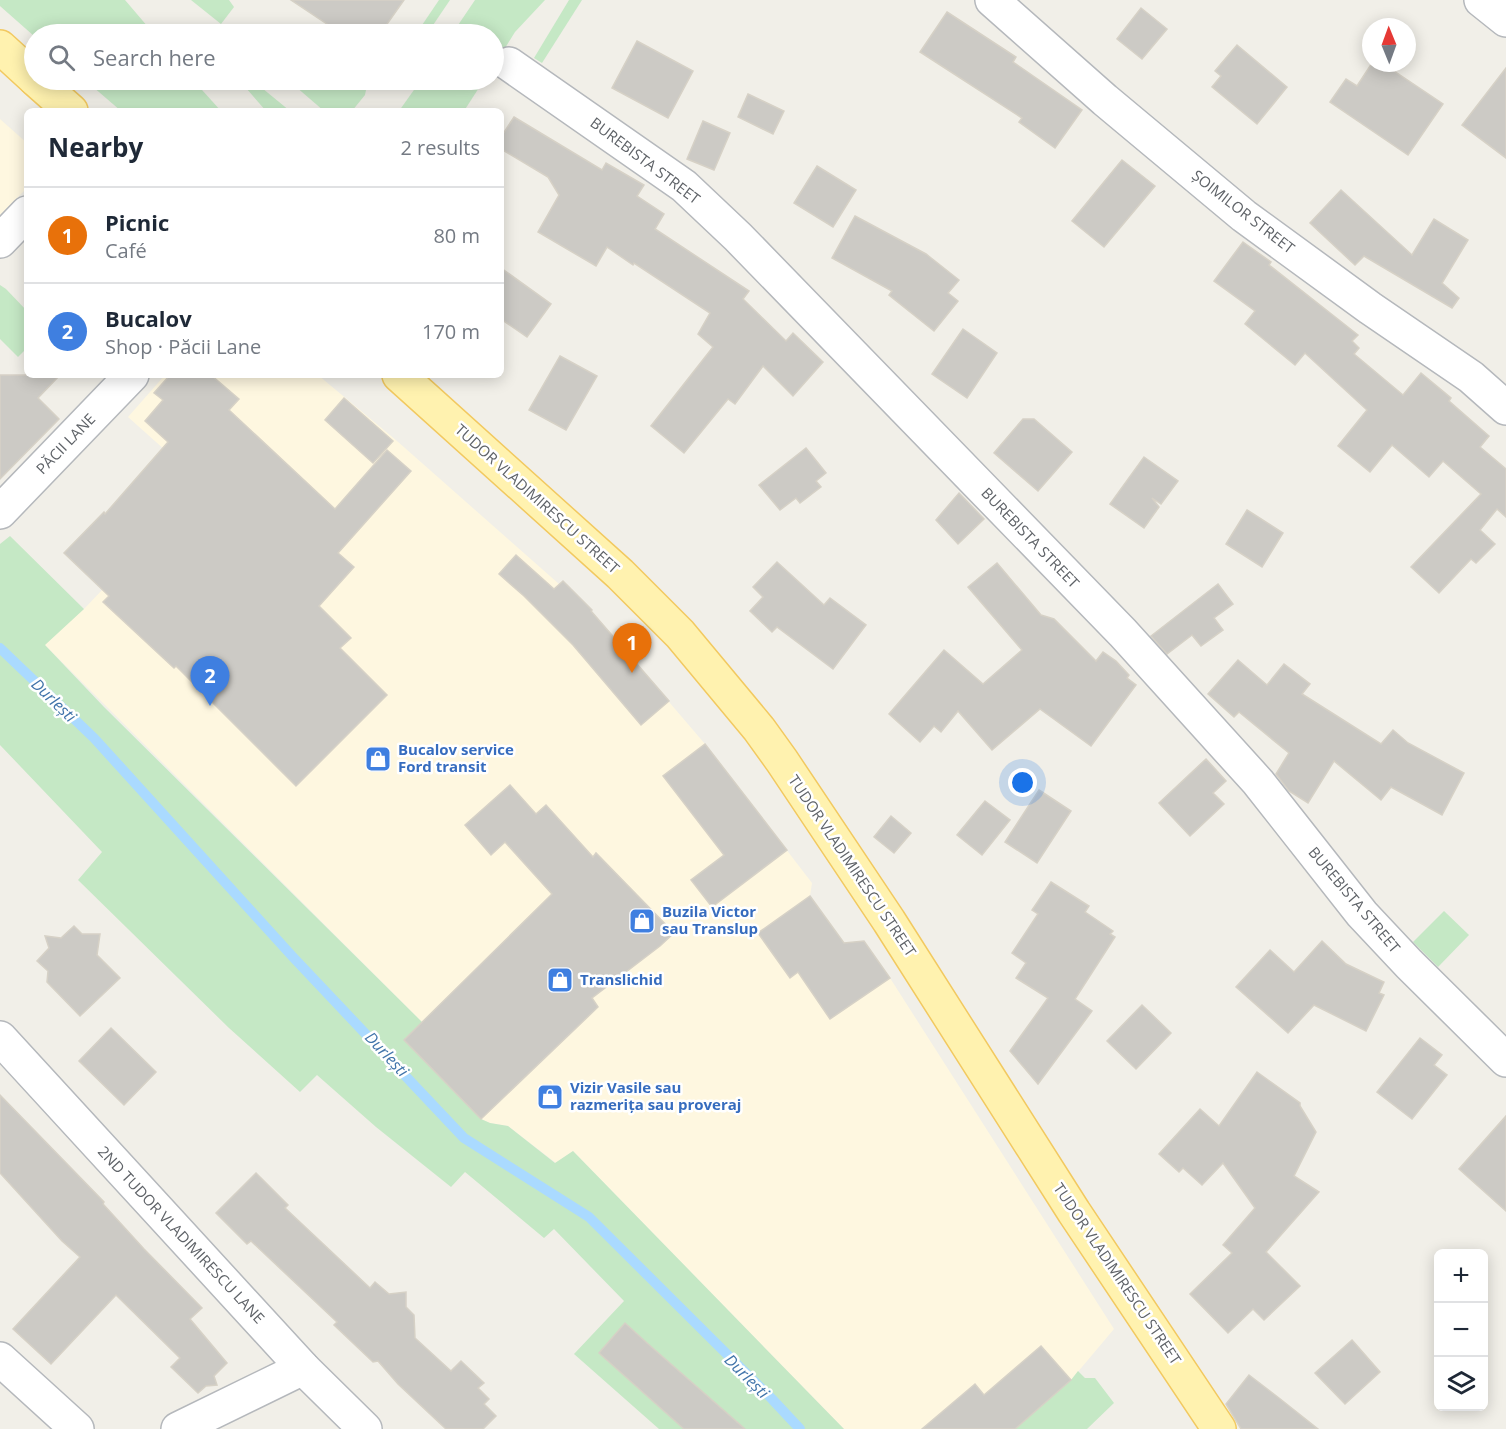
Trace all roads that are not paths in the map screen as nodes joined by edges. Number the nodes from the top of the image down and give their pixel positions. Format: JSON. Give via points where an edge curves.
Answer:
{"nodes":[{"id":1,"x":992,"y":0,"type":"edge"},
{"id":2,"x":1481,"y":0,"type":"edge"},
{"id":3,"x":1506,"y":20,"type":"edge"},
{"id":4,"x":0,"y":47,"type":"edge"},
{"id":5,"x":509,"y":64,"type":"dead end"},
{"id":6,"x":24,"y":69,"type":"edge"},
{"id":7,"x":47,"y":90,"type":"edge"},
{"id":8,"x":68,"y":108,"type":"edge"},
{"id":9,"x":24,"y":216,"type":"edge"},
{"id":10,"x":0,"y":241,"type":"edge"},
{"id":11,"x":129,"y":378,"type":"edge"},
{"id":12,"x":402,"y":378,"type":"edge"},
{"id":13,"x":1506,"y":408,"type":"edge"},
{"id":14,"x":0,"y":512,"type":"edge"},
{"id":15,"x":0,"y":1038,"type":"edge"},
{"id":16,"x":1506,"y":1060,"type":"edge"},
{"id":17,"x":0,"y":1359,"type":"edge"},
{"id":18,"x":303,"y":1368,"type":"junction"},
{"id":19,"x":77,"y":1429,"type":"edge"},
{"id":20,"x":178,"y":1429,"type":"edge"},
{"id":21,"x":365,"y":1429,"type":"edge"},
{"id":22,"x":1219,"y":1429,"type":"edge"}],
"edges":[{"from":1,"to":13,"type":"street","name":"ȘOIMILOR STREET","via":[[1244,216],[1471,377]]},
{"from":2,"to":3,"type":"street"},
{"from":4,"to":6,"type":"main road"},
{"from":5,"to":16,"type":"street","name":"BUREBISTA STREET","via":[[684,186],[738,237],[1123,633],[1258,782],[1362,914]]},
{"from":7,"to":8,"type":"main road"},
{"from":9,"to":10,"type":"street"},
{"from":11,"to":14,"type":"street","name":"PĂCII LANE"},
{"from":12,"to":22,"type":"main road","name":"TUDOR VLADIMIRESCU STREET","via":[[620,574],[680,634],[759,729],[889,921],[1074,1212]]},
{"from":15,"to":18,"type":"street","name":"2ND TUDOR VLADIMIRESCU LANE"},
{"from":17,"to":19,"type":"street"},
{"from":18,"to":20,"type":"street"},
{"from":18,"to":21,"type":"street","name":"2ND TUDOR VLADIMIRESCU LANE"}]}
